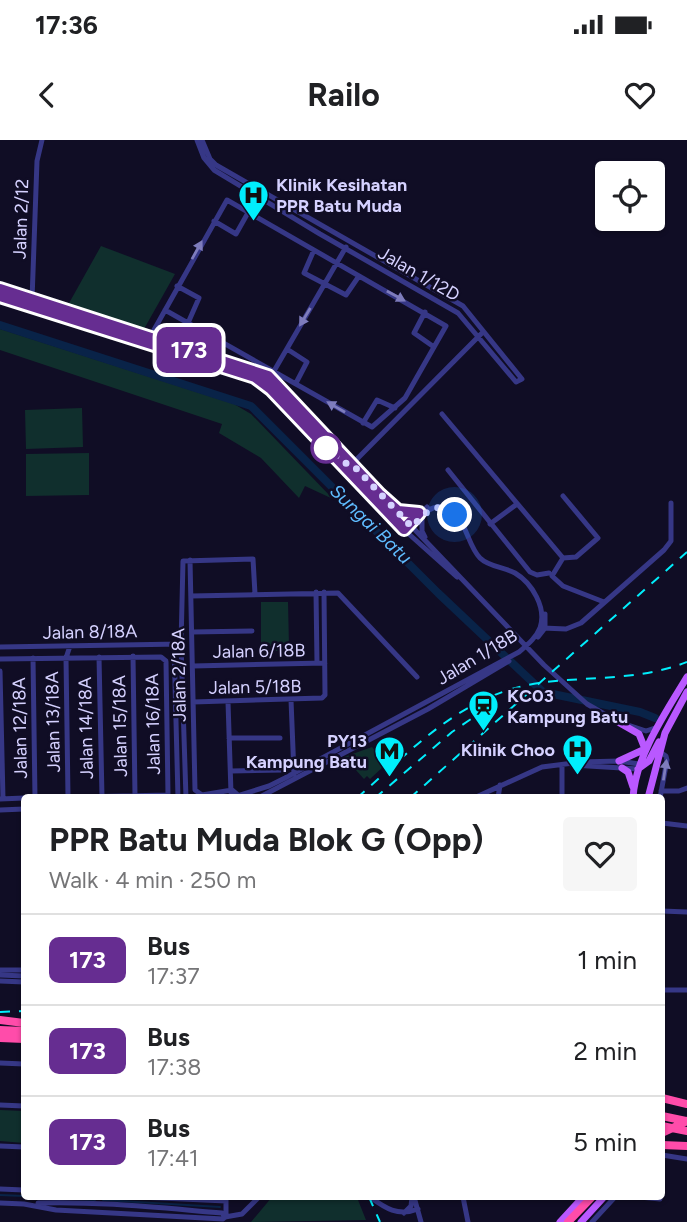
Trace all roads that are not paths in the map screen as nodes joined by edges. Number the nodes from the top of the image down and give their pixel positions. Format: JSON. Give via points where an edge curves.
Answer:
{"nodes":[{"id":1,"x":42,"y":140,"type":"edge"},
{"id":2,"x":199,"y":140,"type":"edge"},
{"id":3,"x":249,"y":211,"type":"junction"},
{"id":4,"x":214,"y":221,"type":"junction"},
{"id":5,"x":347,"y":246,"type":"junction"},
{"id":6,"x":314,"y":250,"type":"junction"},
{"id":7,"x":337,"y":263,"type":"junction"},
{"id":8,"x":359,"y":276,"type":"junction"},
{"id":9,"x":325,"y":284,"type":"junction"},
{"id":10,"x":177,"y":286,"type":"junction"},
{"id":11,"x":0,"y":289,"type":"edge"},
{"id":12,"x":0,"y":296,"type":"edge"},
{"id":13,"x":32,"y":303,"type":"junction"},
{"id":14,"x":164,"y":310,"type":"junction"},
{"id":15,"x":425,"y":312,"type":"junction"},
{"id":16,"x":188,"y":323,"type":"junction"},
{"id":17,"x":484,"y":331,"type":"junction"},
{"id":18,"x":150,"y":337,"type":"junction"},
{"id":19,"x":478,"y":337,"type":"junction"},
{"id":20,"x":434,"y":347,"type":"junction"},
{"id":21,"x":287,"y":349,"type":"junction"},
{"id":22,"x":172,"y":352,"type":"junction"},
{"id":23,"x":274,"y":371,"type":"junction"},
{"id":24,"x":296,"y":383,"type":"junction"},
{"id":25,"x":395,"y":408,"type":"junction"},
{"id":26,"x":442,"y":414,"type":"dead end"},
{"id":27,"x":363,"y":422,"type":"junction"},
{"id":28,"x":328,"y":450,"type":"junction"},
{"id":29,"x":352,"y":464,"type":"junction"},
{"id":30,"x":448,"y":470,"type":"dead end"},
{"id":31,"x":364,"y":488,"type":"junction"},
{"id":32,"x":379,"y":494,"type":"junction"},
{"id":33,"x":562,"y":496,"type":"dead end"},
{"id":34,"x":671,"y":503,"type":"dead end"},
{"id":35,"x":517,"y":504,"type":"junction"},
{"id":36,"x":421,"y":514,"type":"junction"},
{"id":37,"x":490,"y":524,"type":"junction"},
{"id":38,"x":408,"y":528,"type":"junction"},
{"id":39,"x":437,"y":551,"type":"junction"},
{"id":40,"x":563,"y":558,"type":"junction"},
{"id":41,"x":190,"y":560,"type":"junction"},
{"id":42,"x":549,"y":573,"type":"dead end"},
{"id":43,"x":473,"y":590,"type":"junction"},
{"id":44,"x":316,"y":592,"type":"junction"},
{"id":45,"x":324,"y":592,"type":"junction"},
{"id":46,"x":255,"y":594,"type":"junction"},
{"id":47,"x":191,"y":596,"type":"junction"},
{"id":48,"x":604,"y":602,"type":"junction"},
{"id":49,"x":542,"y":628,"type":"junction"},
{"id":50,"x":252,"y":631,"type":"dead end"},
{"id":51,"x":192,"y":632,"type":"junction"},
{"id":52,"x":177,"y":644,"type":"junction"},
{"id":53,"x":70,"y":646,"type":"junction"},
{"id":54,"x":0,"y":648,"type":"edge"},
{"id":55,"x":133,"y":656,"type":"junction"},
{"id":56,"x":99,"y":657,"type":"junction"},
{"id":57,"x":33,"y":658,"type":"junction"},
{"id":58,"x":66,"y":658,"type":"junction"},
{"id":59,"x":0,"y":659,"type":"edge"},
{"id":60,"x":317,"y":663,"type":"junction"},
{"id":61,"x":326,"y":663,"type":"junction"},
{"id":62,"x":193,"y":666,"type":"junction"},
{"id":63,"x":0,"y":671,"type":"edge"},
{"id":64,"x":417,"y":677,"type":"dead end"},
{"id":65,"x":687,"y":677,"type":"edge"},
{"id":66,"x":687,"y":692,"type":"edge"},
{"id":67,"x":291,"y":700,"type":"junction"},
{"id":68,"x":193,"y":702,"type":"junction"},
{"id":69,"x":228,"y":702,"type":"junction"},
{"id":70,"x":672,"y":711,"type":"junction"},
{"id":71,"x":618,"y":722,"type":"junction"},
{"id":72,"x":664,"y":729,"type":"junction"},
{"id":73,"x":654,"y":737,"type":"junction"},
{"id":74,"x":229,"y":738,"type":"junction"},
{"id":75,"x":280,"y":738,"type":"dead end"},
{"id":76,"x":645,"y":749,"type":"junction"},
{"id":77,"x":660,"y":752,"type":"junction"},
{"id":78,"x":566,"y":765,"type":"junction"},
{"id":79,"x":620,"y":765,"type":"junction"},
{"id":80,"x":640,"y":767,"type":"junction"},
{"id":81,"x":283,"y":770,"type":"dead end"},
{"id":82,"x":231,"y":771,"type":"junction"},
{"id":83,"x":294,"y":776,"type":"junction"},
{"id":84,"x":500,"y":785,"type":"junction"},
{"id":85,"x":687,"y":788,"type":"edge"},
{"id":86,"x":232,"y":790,"type":"junction"},
{"id":87,"x":34,"y":794,"type":"edge"},
{"id":88,"x":68,"y":794,"type":"edge"},
{"id":89,"x":102,"y":794,"type":"edge"},
{"id":90,"x":135,"y":794,"type":"edge"},
{"id":91,"x":168,"y":794,"type":"edge"},
{"id":92,"x":178,"y":794,"type":"edge"},
{"id":93,"x":186,"y":794,"type":"edge"},
{"id":94,"x":201,"y":794,"type":"edge"},
{"id":95,"x":208,"y":794,"type":"edge"},
{"id":96,"x":231,"y":794,"type":"edge"},
{"id":97,"x":237,"y":794,"type":"edge"},
{"id":98,"x":245,"y":794,"type":"edge"},
{"id":99,"x":265,"y":794,"type":"edge"},
{"id":100,"x":483,"y":794,"type":"edge"},
{"id":101,"x":499,"y":794,"type":"edge"},
{"id":102,"x":562,"y":794,"type":"edge"},
{"id":103,"x":633,"y":794,"type":"edge"},
{"id":104,"x":633,"y":794,"type":"edge"},
{"id":105,"x":647,"y":794,"type":"edge"},
{"id":106,"x":648,"y":794,"type":"edge"},
{"id":107,"x":661,"y":794,"type":"edge"},
{"id":108,"x":665,"y":794,"type":"edge"},
{"id":109,"x":21,"y":798,"type":"edge"},
{"id":110,"x":1,"y":799,"type":"edge"},
{"id":111,"x":21,"y":809,"type":"edge"},
{"id":112,"x":0,"y":810,"type":"edge"},
{"id":113,"x":665,"y":823,"type":"edge"},
{"id":114,"x":687,"y":826,"type":"edge"},
{"id":115,"x":665,"y":911,"type":"edge"},
{"id":116,"x":687,"y":912,"type":"edge"},
{"id":117,"x":21,"y":970,"type":"edge"},
{"id":118,"x":0,"y":971,"type":"edge"},
{"id":119,"x":21,"y":975,"type":"edge"},
{"id":120,"x":0,"y":981,"type":"edge"},
{"id":121,"x":21,"y":982,"type":"edge"},
{"id":122,"x":665,"y":990,"type":"edge"},
{"id":123,"x":687,"y":990,"type":"edge"},
{"id":124,"x":0,"y":1020,"type":"edge"},
{"id":125,"x":21,"y":1023,"type":"edge"},
{"id":126,"x":0,"y":1030,"type":"edge"},
{"id":127,"x":21,"y":1031,"type":"edge"},
{"id":128,"x":0,"y":1038,"type":"edge"},
{"id":129,"x":21,"y":1039,"type":"edge"},
{"id":130,"x":0,"y":1063,"type":"edge"},
{"id":131,"x":21,"y":1064,"type":"edge"},
{"id":132,"x":665,"y":1100,"type":"edge"},
{"id":133,"x":687,"y":1104,"type":"edge"},
{"id":134,"x":0,"y":1105,"type":"edge"},
{"id":135,"x":21,"y":1106,"type":"edge"},
{"id":136,"x":665,"y":1117,"type":"edge"},
{"id":137,"x":687,"y":1121,"type":"edge"},
{"id":138,"x":665,"y":1127,"type":"edge"},
{"id":139,"x":687,"y":1131,"type":"edge"},
{"id":140,"x":665,"y":1132,"type":"edge"},
{"id":141,"x":665,"y":1140,"type":"edge"},
{"id":142,"x":687,"y":1144,"type":"edge"},
{"id":143,"x":665,"y":1145,"type":"edge"},
{"id":144,"x":0,"y":1146,"type":"edge"},
{"id":145,"x":21,"y":1147,"type":"edge"},
{"id":146,"x":665,"y":1155,"type":"edge"},
{"id":147,"x":687,"y":1159,"type":"edge"},
{"id":148,"x":0,"y":1189,"type":"edge"},
{"id":149,"x":21,"y":1190,"type":"edge"},
{"id":150,"x":99,"y":1200,"type":"edge"},
{"id":151,"x":226,"y":1200,"type":"edge"},
{"id":152,"x":256,"y":1200,"type":"edge"},
{"id":153,"x":374,"y":1200,"type":"edge"},
{"id":154,"x":412,"y":1200,"type":"edge"},
{"id":155,"x":414,"y":1200,"type":"edge"},
{"id":156,"x":464,"y":1200,"type":"edge"},
{"id":157,"x":580,"y":1200,"type":"edge"},
{"id":158,"x":589,"y":1200,"type":"edge"},
{"id":159,"x":601,"y":1200,"type":"edge"},
{"id":160,"x":612,"y":1200,"type":"edge"},
{"id":161,"x":0,"y":1203,"type":"edge"},
{"id":162,"x":24,"y":1204,"type":"junction"},
{"id":163,"x":99,"y":1205,"type":"junction"},
{"id":164,"x":418,"y":1209,"type":"junction"},
{"id":165,"x":404,"y":1213,"type":"junction"},
{"id":166,"x":226,"y":1217,"type":"junction"},
{"id":167,"x":421,"y":1220,"type":"edge"},
{"id":168,"x":468,"y":1222,"type":"edge"},
{"id":169,"x":561,"y":1222,"type":"edge"},
{"id":170,"x":568,"y":1222,"type":"edge"},
{"id":171,"x":581,"y":1222,"type":"edge"},
{"id":172,"x":592,"y":1222,"type":"edge"}],
"edges":[{"from":1,"to":13,"type":"street","name":"Jalan 2/12","via":[[37,161]]},
{"from":2,"to":5,"type":"street","name":"Jalan 1/12D","via":[[216,165]]},
{"from":3,"to":4,"type":"street","via":[[227,200]]},
{"from":3,"to":4,"type":"street","via":[[236,233]]},
{"from":3,"to":6,"type":"street"},
{"from":10,"to":4,"type":"street","one_way":true},
{"from":5,"to":7,"type":"street"},
{"from":5,"to":17,"type":"street","name":"Jalan 1/12D","via":[[463,306]]},
{"from":5,"to":19,"type":"street","name":"Jalan 1/12D","via":[[458,313]]},
{"from":6,"to":7,"type":"street"},
{"from":6,"to":9,"type":"street","via":[[303,272]]},
{"from":7,"to":8,"type":"street"},
{"from":7,"to":9,"type":"street"},
{"from":8,"to":9,"type":"street","via":[[347,295]]},
{"from":8,"to":15,"type":"street","one_way":true},
{"from":9,"to":21,"type":"street","one_way":true},
{"from":10,"to":14,"type":"street"},
{"from":10,"to":16,"type":"street","via":[[200,298]]},
{"from":11,"to":13,"type":"street"},
{"from":12,"to":13,"type":"street"},
{"from":13,"to":18,"type":"street"},
{"from":13,"to":22,"type":"street"},
{"from":14,"to":16,"type":"street"},
{"from":14,"to":18,"type":"street"},
{"from":15,"to":20,"type":"street","via":[[414,333]]},
{"from":15,"to":20,"type":"street","via":[[446,326]]},
{"from":16,"to":23,"type":"street"},
{"from":17,"to":19,"type":"street"},
{"from":17,"to":19,"type":"street","name":"Jalan 1/12D","via":[[522,379],[517,383]]},
{"from":18,"to":22,"type":"street"},
{"from":18,"to":29,"type":"street","via":[[268,376]]},
{"from":19,"to":29,"type":"street"},
{"from":20,"to":25,"type":"street"},
{"from":21,"to":23,"type":"street"},
{"from":21,"to":24,"type":"street","via":[[307,362]]},
{"from":22,"to":28,"type":"street","via":[[260,380]]},
{"from":23,"to":24,"type":"street"},
{"from":27,"to":24,"type":"street","one_way":true},
{"from":25,"to":27,"type":"street","via":[[372,427]]},
{"from":25,"to":27,"type":"street","via":[[377,400]]},
{"from":26,"to":35,"type":"street"},
{"from":28,"to":29,"type":"street"},
{"from":28,"to":31,"type":"street"},
{"from":29,"to":31,"type":"street"},
{"from":29,"to":32,"type":"street"},
{"from":30,"to":37,"type":"street"},
{"from":31,"to":38,"type":"street"},
{"from":32,"to":36,"type":"street","via":[[398,511]]},
{"from":32,"to":38,"type":"street"},
{"from":33,"to":40,"type":"street","via":[[597,538],[576,557]]},
{"from":34,"to":48,"type":"street","via":[[669,545]]},
{"from":35,"to":37,"type":"street"},
{"from":35,"to":40,"type":"street"},
{"from":36,"to":38,"type":"street"},
{"from":36,"to":39,"type":"street","via":[[422,531]]},
{"from":36,"to":49,"type":"street","name":"Jalan 1/18B","via":[[434,507],[452,512],[481,559],[513,572],[530,587],[540,604]]},
{"from":37,"to":42,"type":"street","via":[[533,574]]},
{"from":38,"to":39,"type":"street"},
{"from":38,"to":43,"type":"street"},
{"from":39,"to":43,"type":"street"},
{"from":40,"to":48,"type":"street","via":[[552,576],[563,586]]},
{"from":41,"to":46,"type":"street","via":[[253,559]]},
{"from":41,"to":47,"type":"street","name":"Jalan 2/18A"},
{"from":41,"to":52,"type":"street","via":[[183,562]]},
{"from":43,"to":71,"type":"street","via":[[568,689]]},
{"from":44,"to":45,"type":"street","name":"Jalan 1/18B"},
{"from":44,"to":46,"type":"street","name":"Jalan 1/18B"},
{"from":44,"to":60,"type":"street"},
{"from":45,"to":61,"type":"street"},
{"from":45,"to":64,"type":"street","name":"Jalan 1/18B","via":[[338,593]]},
{"from":46,"to":47,"type":"street","name":"Jalan 1/18B"},
{"from":47,"to":51,"type":"street","name":"Jalan 2/18A"},
{"from":48,"to":49,"type":"street","via":[[575,626]]},
{"from":49,"to":83,"type":"street","name":"Jalan 1/18B","via":[[520,653]]},
{"from":50,"to":51,"type":"street"},
{"from":51,"to":62,"type":"street","name":"Jalan 2/18A"},
{"from":52,"to":53,"type":"street","name":"Jalan 8/18A"},
{"from":52,"to":92,"type":"street","name":"Jalan 2/18A"},
{"from":52,"to":93,"type":"street","name":"Jalan 2/18A"},
{"from":53,"to":54,"type":"street","name":"Jalan 8/18A"},
{"from":53,"to":58,"type":"street","name":"Jalan 13/18A"},
{"from":55,"to":56,"type":"street"},
{"from":55,"to":90,"type":"street","name":"Jalan 15/18A"},
{"from":55,"to":91,"type":"street","name":"Jalan 16/18A","via":[[166,661]]},
{"from":56,"to":58,"type":"street"},
{"from":56,"to":89,"type":"street","name":"Jalan 14/18A"},
{"from":57,"to":58,"type":"street"},
{"from":57,"to":59,"type":"street"},
{"from":57,"to":87,"type":"street","name":"Jalan 12/18A"},
{"from":58,"to":88,"type":"street","name":"Jalan 13/18A"},
{"from":60,"to":61,"type":"street","name":"Jalan 6/18B"},
{"from":60,"to":62,"type":"street","name":"Jalan 6/18B"},
{"from":61,"to":67,"type":"street","name":"Jalan 5/18B","via":[[325,695],[318,700]]},
{"from":62,"to":68,"type":"street","name":"Jalan 2/18A"},
{"from":63,"to":110,"type":"street"},
{"from":65,"to":70,"type":"main road"},
{"from":66,"to":70,"type":"main road"},
{"from":67,"to":69,"type":"street","name":"Jalan 5/18B"},
{"from":67,"to":83,"type":"street"},
{"from":68,"to":69,"type":"street","name":"Jalan 5/18B"},
{"from":68,"to":94,"type":"street","name":"Jalan 2/18A","via":[[195,789]]},
{"from":69,"to":74,"type":"street"},
{"from":70,"to":72,"type":"main road"},
{"from":71,"to":72,"type":"street","via":[[646,731]]},
{"from":71,"to":73,"type":"street"},
{"from":71,"to":76,"type":"main road","via":[[639,734]]},
{"from":72,"to":73,"type":"main road"},
{"from":72,"to":77,"type":"main road"},
{"from":72,"to":80,"type":"main road","via":[[649,761]]},
{"from":73,"to":76,"type":"main road"},
{"from":74,"to":75,"type":"street"},
{"from":74,"to":82,"type":"street"},
{"from":76,"to":79,"type":"main road"},
{"from":76,"to":80,"type":"main road"},
{"from":77,"to":106,"type":"main road"},
{"from":107,"to":77,"type":"street","one_way":true,"via":[[667,760]]},
{"from":78,"to":79,"type":"street"},
{"from":78,"to":84,"type":"street","via":[[537,768]]},
{"from":78,"to":102,"type":"street"},
{"from":79,"to":80,"type":"street"},
{"from":79,"to":104,"type":"main road","via":[[630,775]]},
{"from":80,"to":103,"type":"main road"},
{"from":80,"to":105,"type":"main road","via":[[648,778]]},
{"from":81,"to":82,"type":"street"},
{"from":82,"to":86,"type":"street"},
{"from":83,"to":98,"type":"street","name":"Jalan 1/18B"},
{"from":83,"to":99,"type":"street","name":"Jalan 1/18B"},
{"from":84,"to":100,"type":"street"},
{"from":84,"to":101,"type":"street"},
{"from":85,"to":108,"type":"street"},
{"from":86,"to":95,"type":"street","name":"Jalan 2/18A"},
{"from":86,"to":96,"type":"street"},
{"from":86,"to":97,"type":"street"},
{"from":109,"to":110,"type":"street"},
{"from":111,"to":112,"type":"street"},
{"from":113,"to":114,"type":"street"},
{"from":115,"to":116,"type":"street"},
{"from":117,"to":118,"type":"street"},
{"from":118,"to":119,"type":"street"},
{"from":120,"to":121,"type":"street"},
{"from":122,"to":123,"type":"street"},
{"from":124,"to":125,"type":"highway"},
{"from":126,"to":127,"type":"highway"},
{"from":128,"to":129,"type":"highway"},
{"from":130,"to":131,"type":"street"},
{"from":132,"to":133,"type":"highway"},
{"from":134,"to":135,"type":"street"},
{"from":136,"to":137,"type":"highway"},
{"from":137,"to":140,"type":"highway"},
{"from":138,"to":139,"type":"highway"},
{"from":141,"to":142,"type":"highway"},
{"from":142,"to":143,"type":"highway"},
{"from":144,"to":145,"type":"street"},
{"from":146,"to":147,"type":"street"},
{"from":148,"to":149,"type":"street"},
{"from":150,"to":163,"type":"street"},
{"from":151,"to":166,"type":"street"},
{"from":152,"to":166,"type":"street","via":[[242,1214]]},
{"from":153,"to":165,"type":"street","via":[[388,1210]]},
{"from":154,"to":165,"type":"street"},
{"from":155,"to":164,"type":"street"},
{"from":156,"to":168,"type":"street"},
{"from":157,"to":169,"type":"main road"},
{"from":158,"to":170,"type":"highway"},
{"from":159,"to":171,"type":"main road"},
{"from":160,"to":172,"type":"street"},
{"from":161,"to":162,"type":"street"},
{"from":162,"to":163,"type":"street"},
{"from":162,"to":166,"type":"street","via":[[81,1212]]},
{"from":163,"to":166,"type":"street","via":[[222,1213]]},
{"from":164,"to":165,"type":"street"},
{"from":164,"to":167,"type":"street"},
{"from":165,"to":167,"type":"street"}]}
